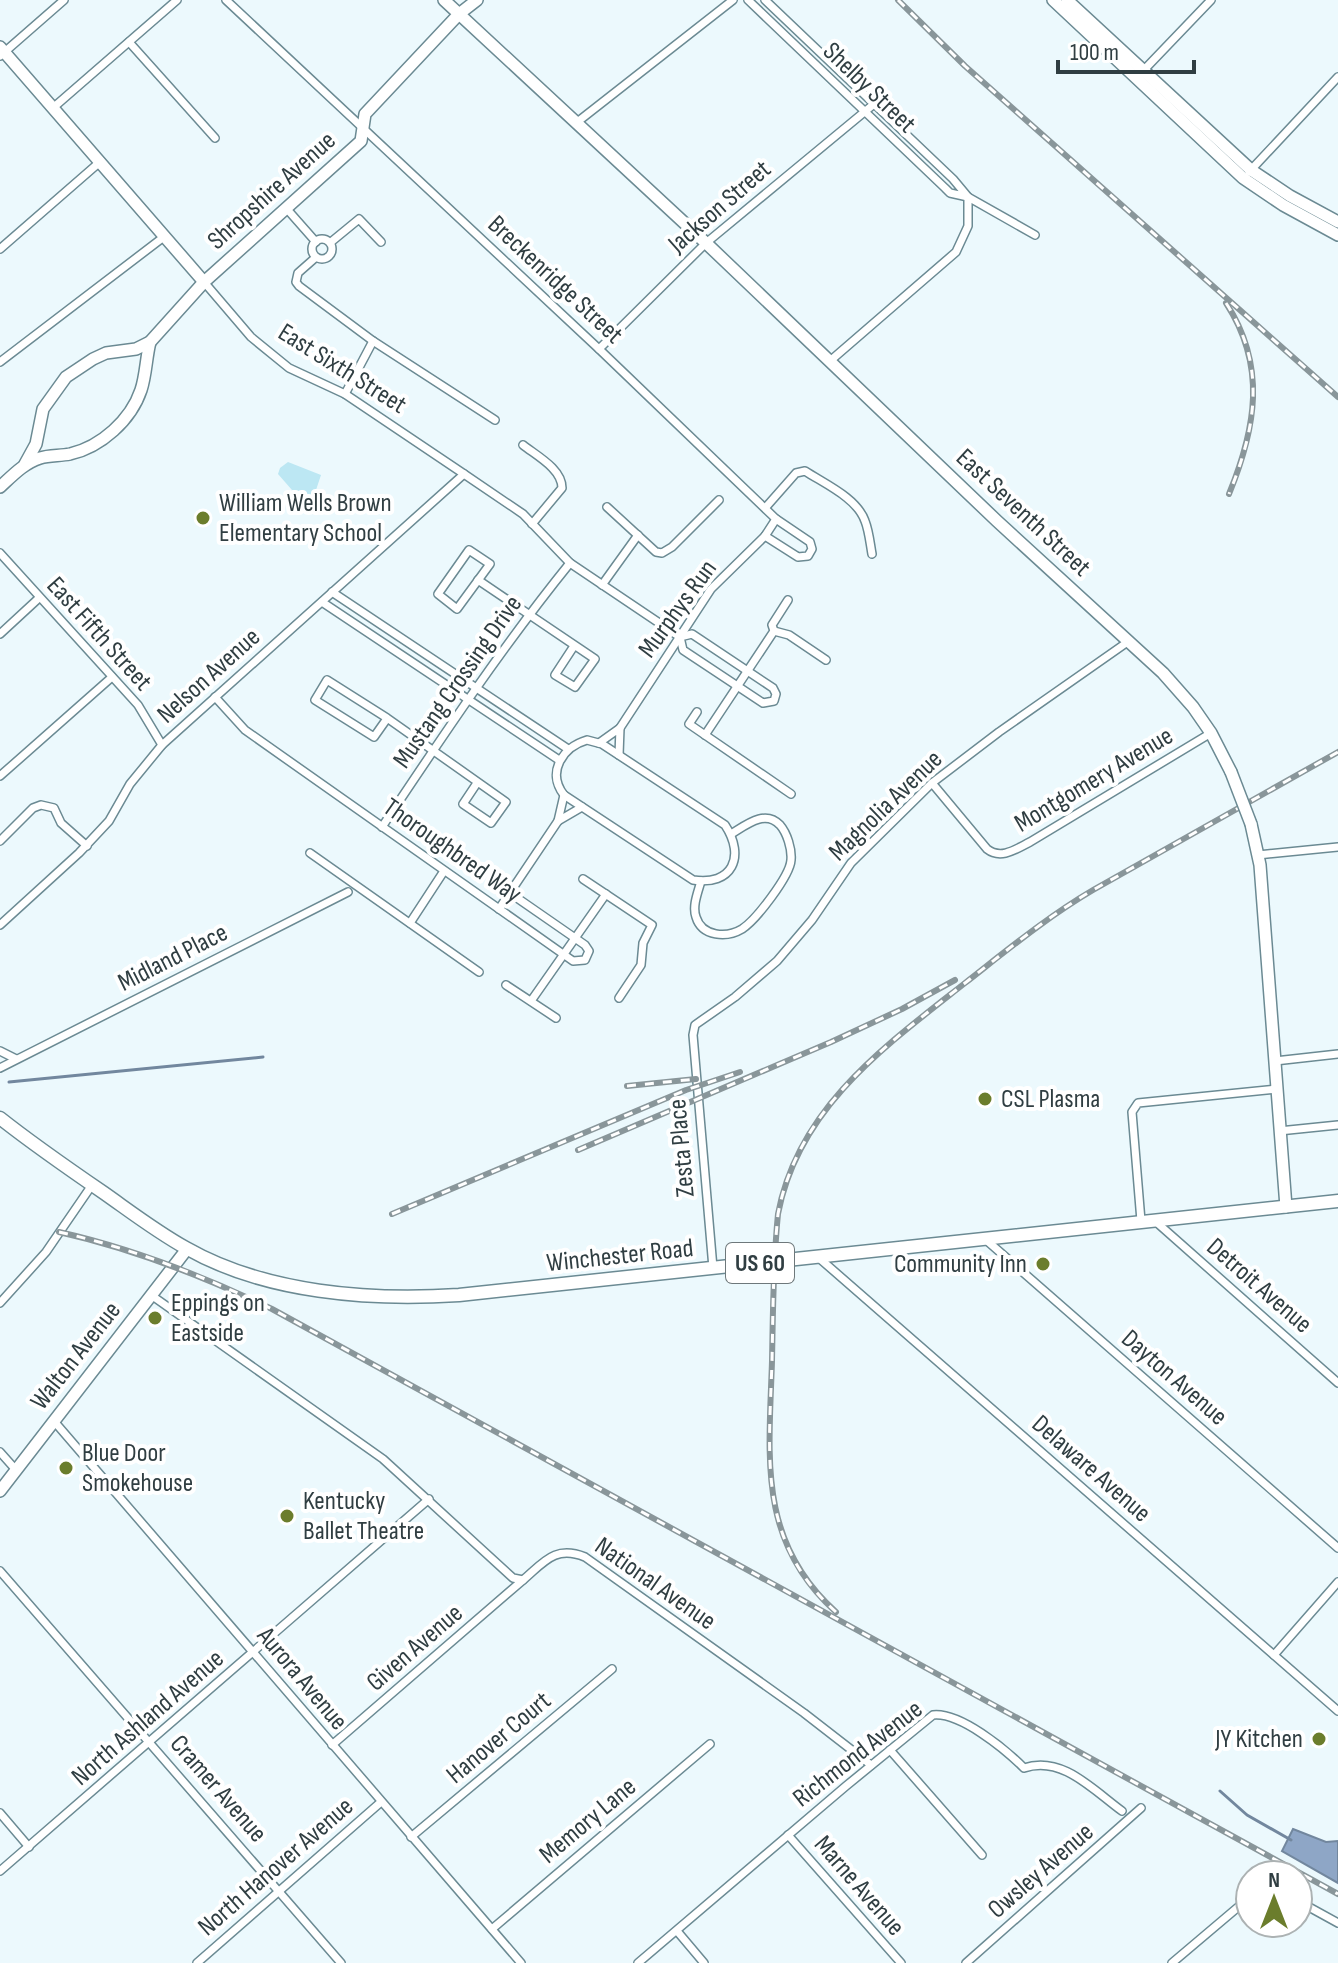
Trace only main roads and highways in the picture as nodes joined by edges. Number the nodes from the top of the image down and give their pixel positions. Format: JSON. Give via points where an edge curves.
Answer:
{"nodes":[{"id":1,"x":0,"y":1118,"type":"edge"},
{"id":2,"x":1338,"y":1201,"type":"edge"}],
"edges":[{"from":1,"to":2,"type":"main road","name":"Winchester Road","number":"US 60","via":[[187,1249],[299,1287],[383,1297],[459,1295]]}]}
